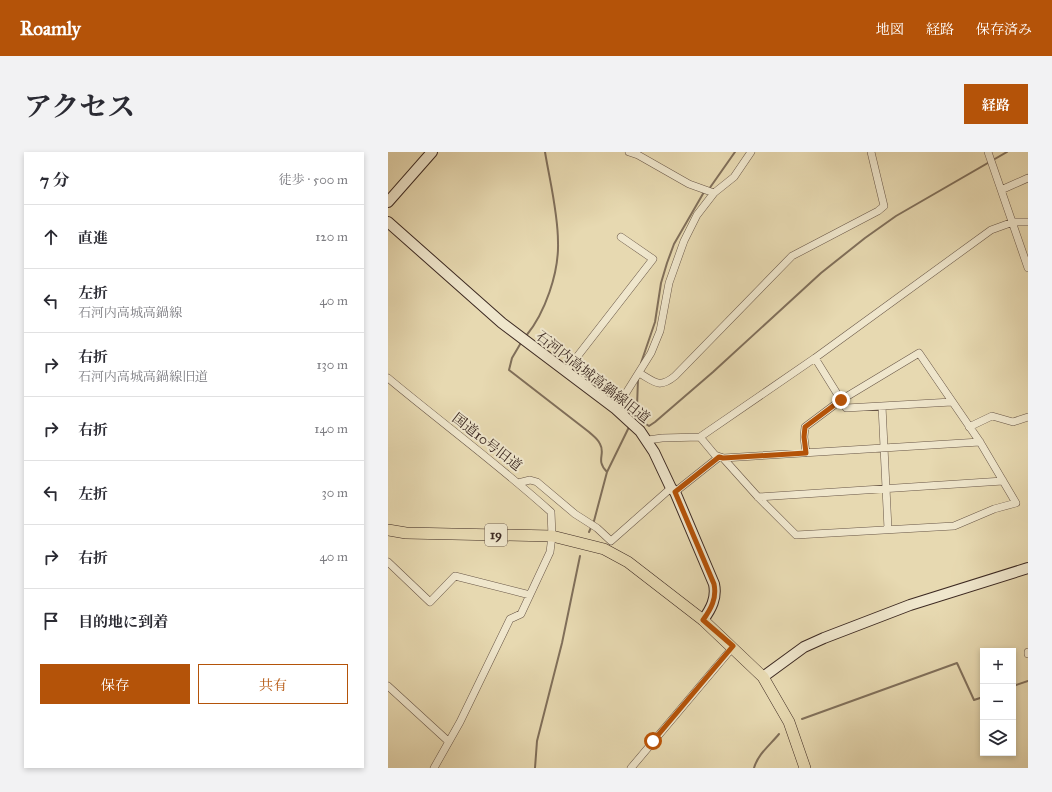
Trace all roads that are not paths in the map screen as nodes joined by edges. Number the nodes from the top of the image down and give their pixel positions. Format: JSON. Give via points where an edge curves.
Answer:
{"nodes":[{"id":1,"x":432,"y":152,"type":"edge"},
{"id":2,"x":629,"y":152,"type":"edge"},
{"id":3,"x":751,"y":152,"type":"edge"},
{"id":4,"x":871,"y":152,"type":"edge"},
{"id":5,"x":988,"y":152,"type":"edge"},
{"id":6,"x":1028,"y":178,"type":"edge"},
{"id":7,"x":1001,"y":190,"type":"junction"},
{"id":8,"x":714,"y":193,"type":"junction"},
{"id":9,"x":388,"y":202,"type":"edge"},
{"id":10,"x":388,"y":222,"type":"edge"},
{"id":11,"x":1012,"y":222,"type":"junction"},
{"id":12,"x":1028,"y":222,"type":"edge"},
{"id":13,"x":621,"y":237,"type":"dead end"},
{"id":14,"x":1028,"y":268,"type":"edge"},
{"id":15,"x":815,"y":358,"type":"junction"},
{"id":16,"x":566,"y":371,"type":"junction"},
{"id":17,"x":639,"y":373,"type":"junction"},
{"id":18,"x":388,"y":378,"type":"edge"},
{"id":19,"x":841,"y":400,"type":"junction"},
{"id":20,"x":952,"y":402,"type":"junction"},
{"id":21,"x":882,"y":406,"type":"junction"},
{"id":22,"x":616,"y":409,"type":"junction"},
{"id":23,"x":1028,"y":417,"type":"edge"},
{"id":24,"x":969,"y":427,"type":"junction"},
{"id":25,"x":700,"y":437,"type":"junction"},
{"id":26,"x":648,"y":440,"type":"junction"},
{"id":27,"x":980,"y":442,"type":"junction"},
{"id":28,"x":882,"y":448,"type":"junction"},
{"id":29,"x":806,"y":453,"type":"junction"},
{"id":30,"x":721,"y":457,"type":"junction"},
{"id":31,"x":1003,"y":481,"type":"junction"},
{"id":32,"x":518,"y":483,"type":"junction"},
{"id":33,"x":885,"y":489,"type":"junction"},
{"id":34,"x":673,"y":490,"type":"junction"},
{"id":35,"x":758,"y":497,"type":"junction"},
{"id":36,"x":888,"y":529,"type":"junction"},
{"id":37,"x":388,"y":530,"type":"edge"},
{"id":38,"x":552,"y":536,"type":"junction"},
{"id":39,"x":388,"y":562,"type":"edge"},
{"id":40,"x":1028,"y":568,"type":"edge"},
{"id":41,"x":530,"y":595,"type":"junction"},
{"id":42,"x":703,"y":620,"type":"junction"},
{"id":43,"x":733,"y":646,"type":"junction"},
{"id":44,"x":763,"y":677,"type":"junction"},
{"id":45,"x":388,"y":686,"type":"edge"},
{"id":46,"x":448,"y":741,"type":"junction"},
{"id":47,"x":434,"y":768,"type":"edge"},
{"id":48,"x":630,"y":768,"type":"edge"},
{"id":49,"x":805,"y":768,"type":"edge"}],
"edges":[{"from":1,"to":9,"type":"street"},
{"from":2,"to":8,"type":"street","via":[[690,184]]},
{"from":3,"to":8,"type":"street","via":[[734,177]]},
{"from":4,"to":17,"type":"street","via":[[884,206],[792,256],[667,382],[658,384]]},
{"from":5,"to":7,"type":"street"},
{"from":6,"to":7,"type":"street"},
{"from":7,"to":11,"type":"street"},
{"from":8,"to":17,"type":"street","via":[[697,214],[684,241],[669,283],[660,331]]},
{"from":10,"to":16,"type":"street","name":"石河内高城高鍋線旧道","via":[[502,323]]},
{"from":11,"to":12,"type":"street"},
{"from":11,"to":14,"type":"street"},
{"from":11,"to":15,"type":"street","via":[[991,230]]},
{"from":13,"to":16,"type":"street","via":[[653,259]]},
{"from":15,"to":19,"type":"street"},
{"from":15,"to":25,"type":"street"},
{"from":16,"to":22,"type":"street","name":"石河内高城高鍋線旧道"},
{"from":17,"to":22,"type":"street"},
{"from":18,"to":32,"type":"street","name":"国道10号旧道"},
{"from":19,"to":20,"type":"street","via":[[919,353]]},
{"from":19,"to":21,"type":"street","via":[[846,408]]},
{"from":19,"to":29,"type":"street","via":[[805,427]]},
{"from":20,"to":21,"type":"street"},
{"from":20,"to":24,"type":"street"},
{"from":21,"to":28,"type":"street"},
{"from":22,"to":26,"type":"street","name":"石河内高城高鍋線旧道"},
{"from":23,"to":24,"type":"street","via":[[1013,422],[992,416]]},
{"from":24,"to":27,"type":"street"},
{"from":25,"to":26,"type":"street"},
{"from":25,"to":30,"type":"street","via":[[706,446]]},
{"from":26,"to":34,"type":"street","name":"石河内高城高鍋線旧道"},
{"from":27,"to":28,"type":"street"},
{"from":27,"to":31,"type":"street"},
{"from":28,"to":29,"type":"street"},
{"from":28,"to":33,"type":"street"},
{"from":29,"to":30,"type":"street"},
{"from":30,"to":34,"type":"street"},
{"from":30,"to":35,"type":"street"},
{"from":31,"to":33,"type":"street"},
{"from":31,"to":36,"type":"street","via":[[1016,503],[994,509],[954,526]]},
{"from":32,"to":34,"type":"street","name":"国道10号旧道","via":[[530,480],[537,482],[612,541]]},
{"from":32,"to":38,"type":"street","via":[[551,512]]},
{"from":33,"to":35,"type":"street"},
{"from":33,"to":36,"type":"street"},
{"from":34,"to":42,"type":"street","name":"石河内高城高鍋線旧道","via":[[714,584],[711,608]]},
{"from":35,"to":36,"type":"street","via":[[796,535]]},
{"from":37,"to":38,"type":"main road","number":"19","via":[[406,533]]},
{"from":38,"to":41,"type":"street","via":[[550,552]]},
{"from":38,"to":42,"type":"main road","number":"19","via":[[604,549],[628,562]]},
{"from":39,"to":41,"type":"street","via":[[430,602],[455,576]]},
{"from":40,"to":44,"type":"street","via":[[910,605],[824,638],[804,647]]},
{"from":41,"to":46,"type":"street","via":[[521,614],[510,619],[460,722]]},
{"from":42,"to":43,"type":"main road","number":"19"},
{"from":43,"to":44,"type":"main road","number":"19"},
{"from":43,"to":48,"type":"street"},
{"from":44,"to":49,"type":"main road","number":"19","via":[[790,722]]},
{"from":45,"to":46,"type":"street"},
{"from":46,"to":47,"type":"street"}]}
